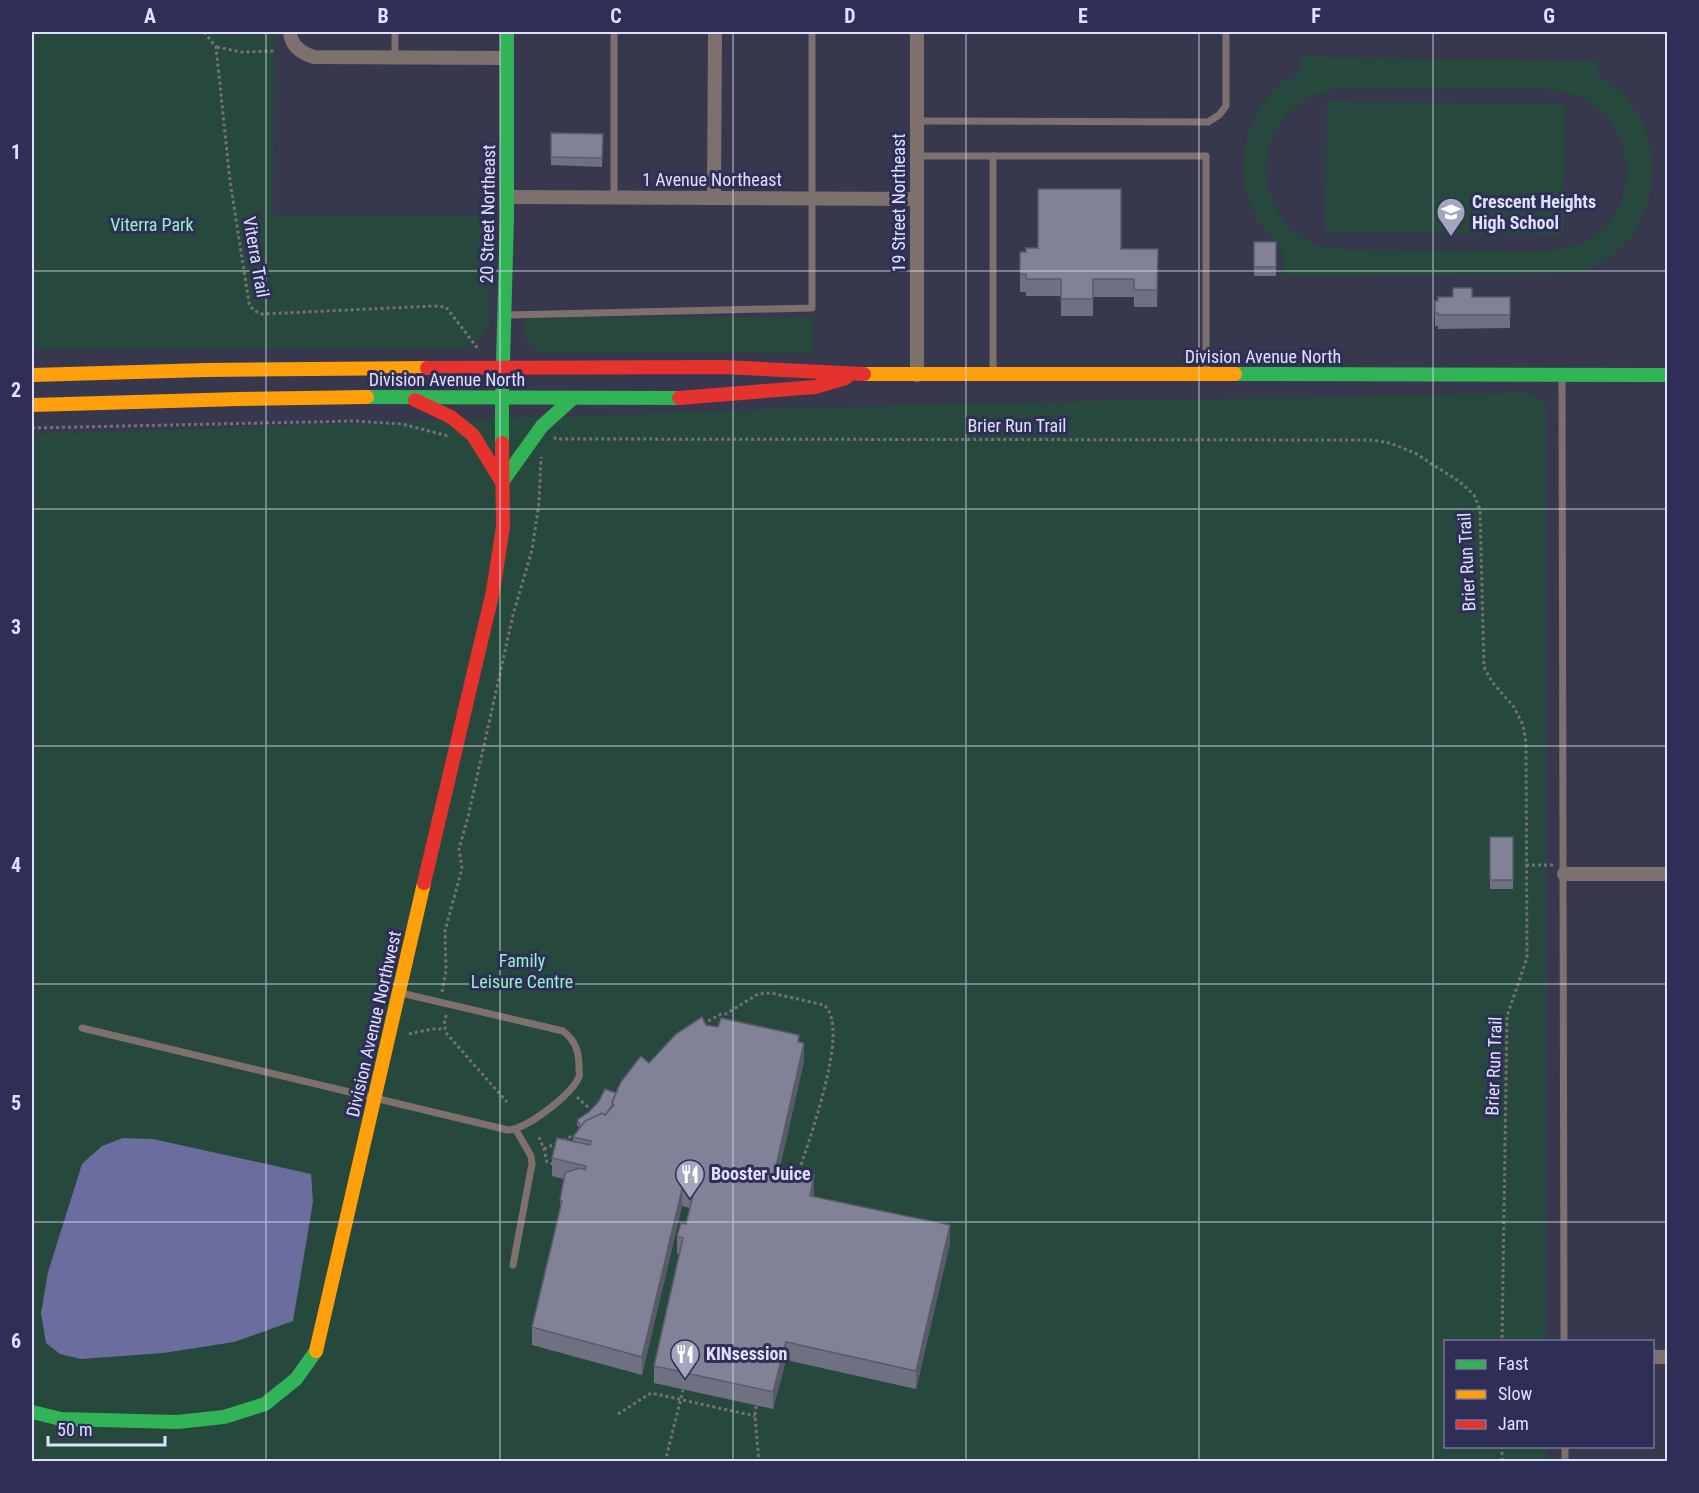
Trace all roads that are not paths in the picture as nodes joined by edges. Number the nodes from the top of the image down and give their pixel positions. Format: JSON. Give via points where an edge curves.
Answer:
{"nodes":[{"id":1,"x":290,"y":32,"type":"edge"},
{"id":2,"x":395,"y":32,"type":"edge"},
{"id":3,"x":507,"y":32,"type":"edge"},
{"id":4,"x":614,"y":32,"type":"edge"},
{"id":5,"x":714,"y":32,"type":"edge"},
{"id":6,"x":812,"y":32,"type":"edge"},
{"id":7,"x":917,"y":32,"type":"edge"},
{"id":8,"x":1226,"y":32,"type":"edge"},
{"id":9,"x":395,"y":58,"type":"junction"},
{"id":10,"x":507,"y":58,"type":"junction"},
{"id":11,"x":917,"y":121,"type":"junction"},
{"id":12,"x":917,"y":156,"type":"junction"},
{"id":13,"x":993,"y":156,"type":"junction"},
{"id":14,"x":507,"y":197,"type":"junction"},
{"id":15,"x":614,"y":197,"type":"junction"},
{"id":16,"x":714,"y":198,"type":"junction"},
{"id":17,"x":812,"y":199,"type":"junction"},
{"id":18,"x":917,"y":200,"type":"junction"},
{"id":19,"x":504,"y":315,"type":"junction"},
{"id":20,"x":503,"y":368,"type":"junction"},
{"id":21,"x":860,"y":374,"type":"junction"},
{"id":22,"x":1562,"y":374,"type":"junction"},
{"id":23,"x":32,"y":375,"type":"edge"},
{"id":24,"x":917,"y":375,"type":"junction"},
{"id":25,"x":993,"y":375,"type":"junction"},
{"id":26,"x":1206,"y":375,"type":"junction"},
{"id":27,"x":1668,"y":375,"type":"edge"},
{"id":28,"x":410,"y":397,"type":"junction"},
{"id":29,"x":502,"y":397,"type":"junction"},
{"id":30,"x":572,"y":399,"type":"junction"},
{"id":31,"x":32,"y":405,"type":"edge"},
{"id":32,"x":502,"y":482,"type":"junction"},
{"id":33,"x":1563,"y":870,"type":"junction"},
{"id":34,"x":1668,"y":874,"type":"edge"},
{"id":35,"x":399,"y":993,"type":"junction"},
{"id":36,"x":82,"y":1028,"type":"dead end"},
{"id":37,"x":375,"y":1097,"type":"junction"},
{"id":38,"x":516,"y":1130,"type":"junction"},
{"id":39,"x":513,"y":1265,"type":"dead end"},
{"id":40,"x":1564,"y":1340,"type":"edge"},
{"id":41,"x":32,"y":1412,"type":"edge"}],
"edges":[{"from":1,"to":9,"type":"street","via":[[299,50],[314,57]]},
{"from":2,"to":9,"type":"lane"},
{"from":3,"to":10,"type":"main road","name":"20 Street Northeast"},
{"from":4,"to":15,"type":"lane"},
{"from":5,"to":16,"type":"street"},
{"from":6,"to":17,"type":"lane"},
{"from":7,"to":11,"type":"street","name":"19 Street Northeast"},
{"from":8,"to":11,"type":"lane","via":[[1226,106],[1208,122]]},
{"from":9,"to":10,"type":"street"},
{"from":10,"to":14,"type":"main road","name":"20 Street Northeast"},
{"from":11,"to":12,"type":"street","name":"19 Street Northeast"},
{"from":12,"to":13,"type":"lane"},
{"from":12,"to":18,"type":"street","name":"19 Street Northeast"},
{"from":13,"to":25,"type":"lane"},
{"from":13,"to":26,"type":"lane","via":[[1206,156]]},
{"from":14,"to":15,"type":"street","name":"1 Avenue Northeast"},
{"from":14,"to":19,"type":"main road","name":"20 Street Northeast"},
{"from":15,"to":16,"type":"street","name":"1 Avenue Northeast"},
{"from":16,"to":17,"type":"street","name":"1 Avenue Northeast"},
{"from":17,"to":18,"type":"street","name":"1 Avenue Northeast"},
{"from":17,"to":19,"type":"lane","via":[[812,308]]},
{"from":18,"to":24,"type":"street","name":"19 Street Northeast"},
{"from":19,"to":20,"type":"main road","name":"20 Street Northeast"},
{"from":20,"to":21,"type":"main road","name":"Division Avenue North","via":[[744,368]]},
{"from":20,"to":23,"type":"main road","name":"Division Avenue North"},
{"from":20,"to":29,"type":"main road","name":"20 Street Northeast"},
{"from":21,"to":24,"type":"main road","name":"Division Avenue North"},
{"from":21,"to":30,"type":"main road","name":"Division Avenue North","via":[[815,387],[734,395]]},
{"from":22,"to":26,"type":"main road","name":"Division Avenue North"},
{"from":22,"to":27,"type":"main road","name":"Division Avenue North"},
{"from":22,"to":33,"type":"lane"},
{"from":24,"to":25,"type":"main road","name":"Division Avenue North"},
{"from":25,"to":26,"type":"main road","name":"Division Avenue North"},
{"from":28,"to":29,"type":"main road","name":"Division Avenue North"},
{"from":28,"to":31,"type":"main road","name":"Division Avenue North"},
{"from":28,"to":32,"type":"main road","via":[[451,417],[473,435]]},
{"from":29,"to":30,"type":"main road","name":"Division Avenue North"},
{"from":29,"to":32,"type":"main road","name":"Division Avenue Northwest"},
{"from":30,"to":32,"type":"main road","via":[[542,426]]},
{"from":32,"to":35,"type":"main road","name":"Division Avenue Northwest","via":[[503,527],[493,591]]},
{"from":33,"to":34,"type":"street"},
{"from":33,"to":40,"type":"lane"},
{"from":35,"to":37,"type":"main road","name":"Division Avenue Northwest"},
{"from":35,"to":38,"type":"lane","via":[[563,1031],[570,1036],[579,1057],[579,1076],[548,1111]]},
{"from":36,"to":37,"type":"lane"},
{"from":37,"to":38,"type":"lane"},
{"from":37,"to":41,"type":"main road","name":"Division Avenue Northwest","via":[[318,1349],[296,1379],[265,1404],[224,1417],[177,1422],[61,1419]]},
{"from":38,"to":39,"type":"lane","via":[[532,1164]]}]}
